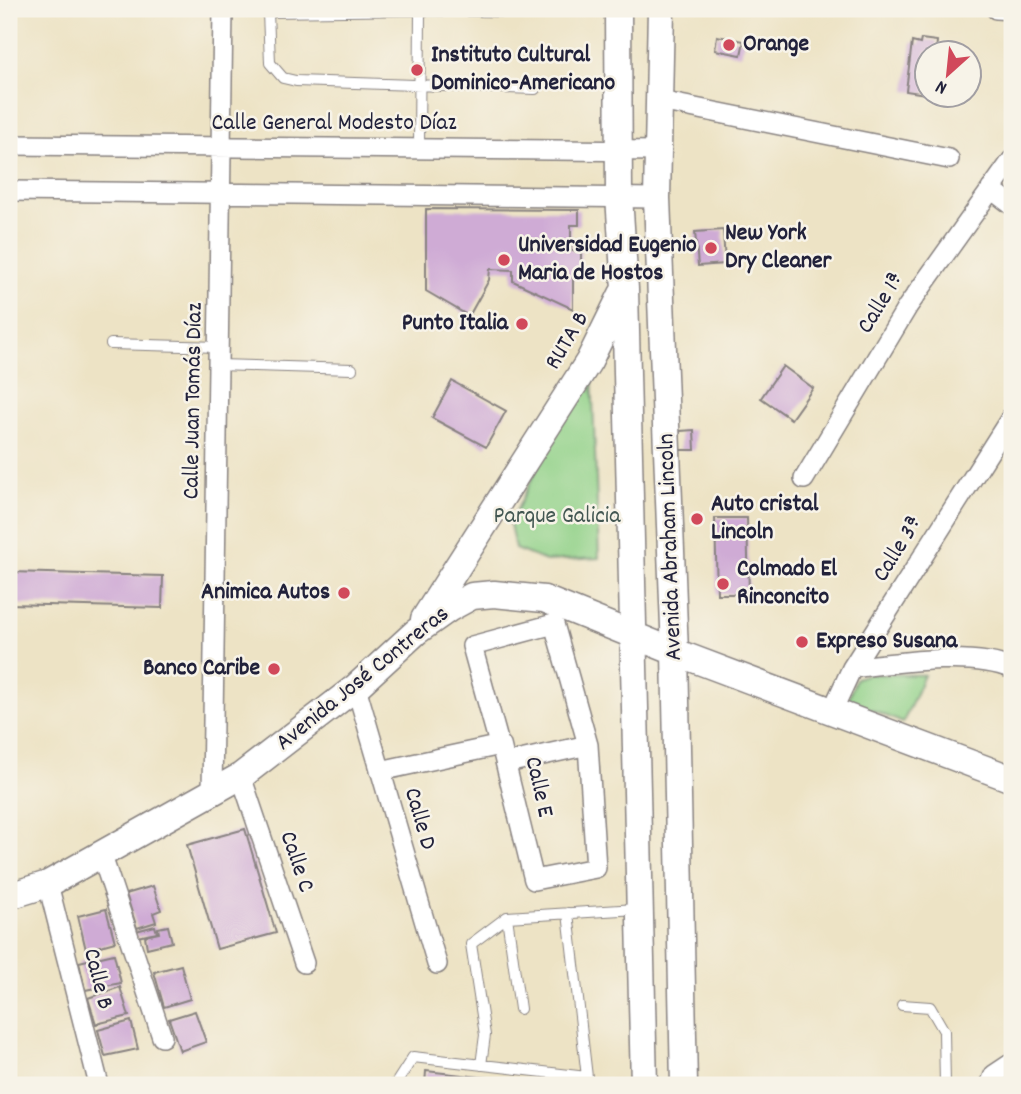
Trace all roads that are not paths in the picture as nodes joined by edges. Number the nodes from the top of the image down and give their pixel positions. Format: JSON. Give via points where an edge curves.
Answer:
{"nodes":[{"id":1,"x":223,"y":9,"type":"edge"},
{"id":2,"x":619,"y":9,"type":"edge"},
{"id":3,"x":661,"y":9,"type":"edge"},
{"id":4,"x":996,"y":9,"type":"edge"},
{"id":5,"x":420,"y":10,"type":"edge"},
{"id":6,"x":1012,"y":10,"type":"edge"},
{"id":7,"x":540,"y":12,"type":"dead end"},
{"id":8,"x":419,"y":85,"type":"junction"},
{"id":9,"x":535,"y":89,"type":"dead end"},
{"id":10,"x":660,"y":101,"type":"junction"},
{"id":11,"x":9,"y":145,"type":"edge"},
{"id":12,"x":223,"y":148,"type":"junction"},
{"id":13,"x":419,"y":149,"type":"junction"},
{"id":14,"x":618,"y":150,"type":"junction"},
{"id":15,"x":659,"y":152,"type":"junction"},
{"id":16,"x":949,"y":159,"type":"dead end"},
{"id":17,"x":1012,"y":160,"type":"edge"},
{"id":18,"x":991,"y":189,"type":"junction"},
{"id":19,"x":9,"y":191,"type":"edge"},
{"id":20,"x":222,"y":193,"type":"junction"},
{"id":21,"x":619,"y":196,"type":"junction"},
{"id":22,"x":657,"y":198,"type":"junction"},
{"id":23,"x":1012,"y":205,"type":"edge"},
{"id":24,"x":625,"y":289,"type":"junction"},
{"id":25,"x":111,"y":344,"type":"dead end"},
{"id":26,"x":218,"y":356,"type":"junction"},
{"id":27,"x":352,"y":369,"type":"dead end"},
{"id":28,"x":1009,"y":426,"type":"edge"},
{"id":29,"x":804,"y":479,"type":"dead end"},
{"id":30,"x":420,"y":626,"type":"junction"},
{"id":31,"x":633,"y":634,"type":"junction"},
{"id":32,"x":675,"y":652,"type":"junction"},
{"id":33,"x":852,"y":668,"type":"junction"},
{"id":34,"x":1012,"y":669,"type":"edge"},
{"id":35,"x":356,"y":687,"type":"junction"},
{"id":36,"x":832,"y":711,"type":"junction"},
{"id":37,"x":499,"y":744,"type":"junction"},
{"id":38,"x":588,"y":745,"type":"junction"},
{"id":39,"x":507,"y":763,"type":"junction"},
{"id":40,"x":380,"y":771,"type":"junction"},
{"id":41,"x":241,"y":776,"type":"junction"},
{"id":42,"x":1012,"y":779,"type":"edge"},
{"id":43,"x":212,"y":793,"type":"junction"},
{"id":44,"x":102,"y":856,"type":"junction"},
{"id":45,"x":48,"y":884,"type":"junction"},
{"id":46,"x":9,"y":897,"type":"edge"},
{"id":47,"x":639,"y":909,"type":"junction"},
{"id":48,"x":568,"y":914,"type":"junction"},
{"id":49,"x":507,"y":917,"type":"junction"},
{"id":50,"x":304,"y":963,"type":"dead end"},
{"id":51,"x":437,"y":964,"type":"dead end"},
{"id":52,"x":902,"y":1005,"type":"dead end"},
{"id":53,"x":520,"y":1009,"type":"dead end"},
{"id":54,"x":162,"y":1037,"type":"dead end"},
{"id":55,"x":1012,"y":1063,"type":"edge"},
{"id":56,"x":481,"y":1065,"type":"junction"},
{"id":57,"x":587,"y":1081,"type":"edge"},
{"id":58,"x":99,"y":1085,"type":"edge"},
{"id":59,"x":395,"y":1085,"type":"edge"},
{"id":60,"x":643,"y":1085,"type":"edge"},
{"id":61,"x":684,"y":1085,"type":"edge"},
{"id":62,"x":945,"y":1085,"type":"edge"},
{"id":63,"x":990,"y":1085,"type":"edge"}],
"edges":[{"from":1,"to":12,"type":"street","name":"Calle Juan Tomás Díaz"},
{"from":2,"to":14,"type":"main road","name":"Avenida Abraham Lincoln"},
{"from":2,"to":24,"type":"lane"},
{"from":3,"to":10,"type":"main road","name":"Avenida Abraham Lincoln"},
{"from":4,"to":6,"type":"street"},
{"from":5,"to":7,"type":"lane"},
{"from":5,"to":8,"type":"lane"},
{"from":5,"to":8,"type":"lane","via":[[268,12],[270,64],[283,78]]},
{"from":8,"to":9,"type":"lane"},
{"from":8,"to":13,"type":"lane"},
{"from":10,"to":15,"type":"main road","name":"Avenida Abraham Lincoln"},
{"from":10,"to":16,"type":"street"},
{"from":11,"to":12,"type":"street","name":"Calle General Modesto Díaz"},
{"from":12,"to":13,"type":"street","name":"Calle General Modesto Díaz"},
{"from":12,"to":20,"type":"street","name":"Calle Juan Tomás Díaz"},
{"from":13,"to":14,"type":"street","name":"Calle General Modesto Díaz"},
{"from":14,"to":15,"type":"street","name":"Calle General Modesto Díaz"},
{"from":14,"to":21,"type":"main road","name":"Avenida Abraham Lincoln"},
{"from":15,"to":22,"type":"main road","name":"Avenida Abraham Lincoln"},
{"from":17,"to":18,"type":"street","name":"Calle 1ª"},
{"from":18,"to":23,"type":"street"},
{"from":18,"to":29,"type":"street","name":"Calle 1ª","via":[[908,306]]},
{"from":19,"to":20,"type":"street"},
{"from":20,"to":21,"type":"street"},
{"from":20,"to":26,"type":"street","name":"Calle Juan Tomás Díaz"},
{"from":21,"to":22,"type":"street"},
{"from":21,"to":24,"type":"main road","name":"Avenida Abraham Lincoln"},
{"from":22,"to":32,"type":"main road","name":"Avenida Abraham Lincoln"},
{"from":24,"to":30,"type":"main road","via":[[589,361]]},
{"from":24,"to":31,"type":"main road","name":"Avenida Abraham Lincoln"},
{"from":25,"to":26,"type":"lane"},
{"from":26,"to":27,"type":"lane"},
{"from":26,"to":43,"type":"street","name":"Calle Juan Tomás Díaz"},
{"from":28,"to":33,"type":"street","name":"Calle 3ª"},
{"from":30,"to":31,"type":"main road","name":"Avenida José Contreras","via":[[472,596],[494,594],[544,599]]},
{"from":30,"to":35,"type":"main road","name":"Avenida José Contreras"},
{"from":31,"to":32,"type":"main road","name":"Avenida José Contreras"},
{"from":31,"to":47,"type":"main road","name":"Avenida Abraham Lincoln"},
{"from":32,"to":36,"type":"main road","name":"Avenida José Contreras"},
{"from":32,"to":61,"type":"main road","name":"Avenida Abraham Lincoln"},
{"from":33,"to":34,"type":"street","via":[[966,660]]},
{"from":33,"to":36,"type":"street","name":"Calle 3ª"},
{"from":35,"to":40,"type":"street","name":"Calle D"},
{"from":35,"to":41,"type":"main road","name":"Avenida José Contreras"},
{"from":36,"to":42,"type":"main road","name":"Avenida José Contreras"},
{"from":37,"to":38,"type":"street","via":[[472,646],[554,624]]},
{"from":37,"to":39,"type":"street","name":"Calle E"},
{"from":37,"to":40,"type":"street","name":"Calle E"},
{"from":38,"to":39,"type":"street"},
{"from":38,"to":39,"type":"street","name":"Calle E","via":[[596,868],[534,880]]},
{"from":40,"to":51,"type":"street","name":"Calle D"},
{"from":41,"to":43,"type":"main road","name":"Avenida José Contreras"},
{"from":41,"to":50,"type":"street","name":"Calle C"},
{"from":43,"to":44,"type":"main road","name":"Avenida José Contreras"},
{"from":44,"to":45,"type":"main road","name":"Avenida José Contreras"},
{"from":44,"to":54,"type":"street","name":"Calle B"},
{"from":45,"to":46,"type":"main road","name":"Avenida José Contreras"},
{"from":45,"to":58,"type":"street","name":"Calle B"},
{"from":47,"to":48,"type":"lane"},
{"from":47,"to":60,"type":"main road","name":"Avenida Abraham Lincoln"},
{"from":48,"to":49,"type":"lane"},
{"from":48,"to":57,"type":"lane"},
{"from":49,"to":53,"type":"lane"},
{"from":49,"to":56,"type":"lane","via":[[471,944],[485,1035]]},
{"from":52,"to":62,"type":"lane","via":[[930,1007],[944,1031]]},
{"from":55,"to":63,"type":"street","via":[[994,1075]]},
{"from":56,"to":57,"type":"lane"},
{"from":56,"to":59,"type":"lane","via":[[412,1057]]}]}
